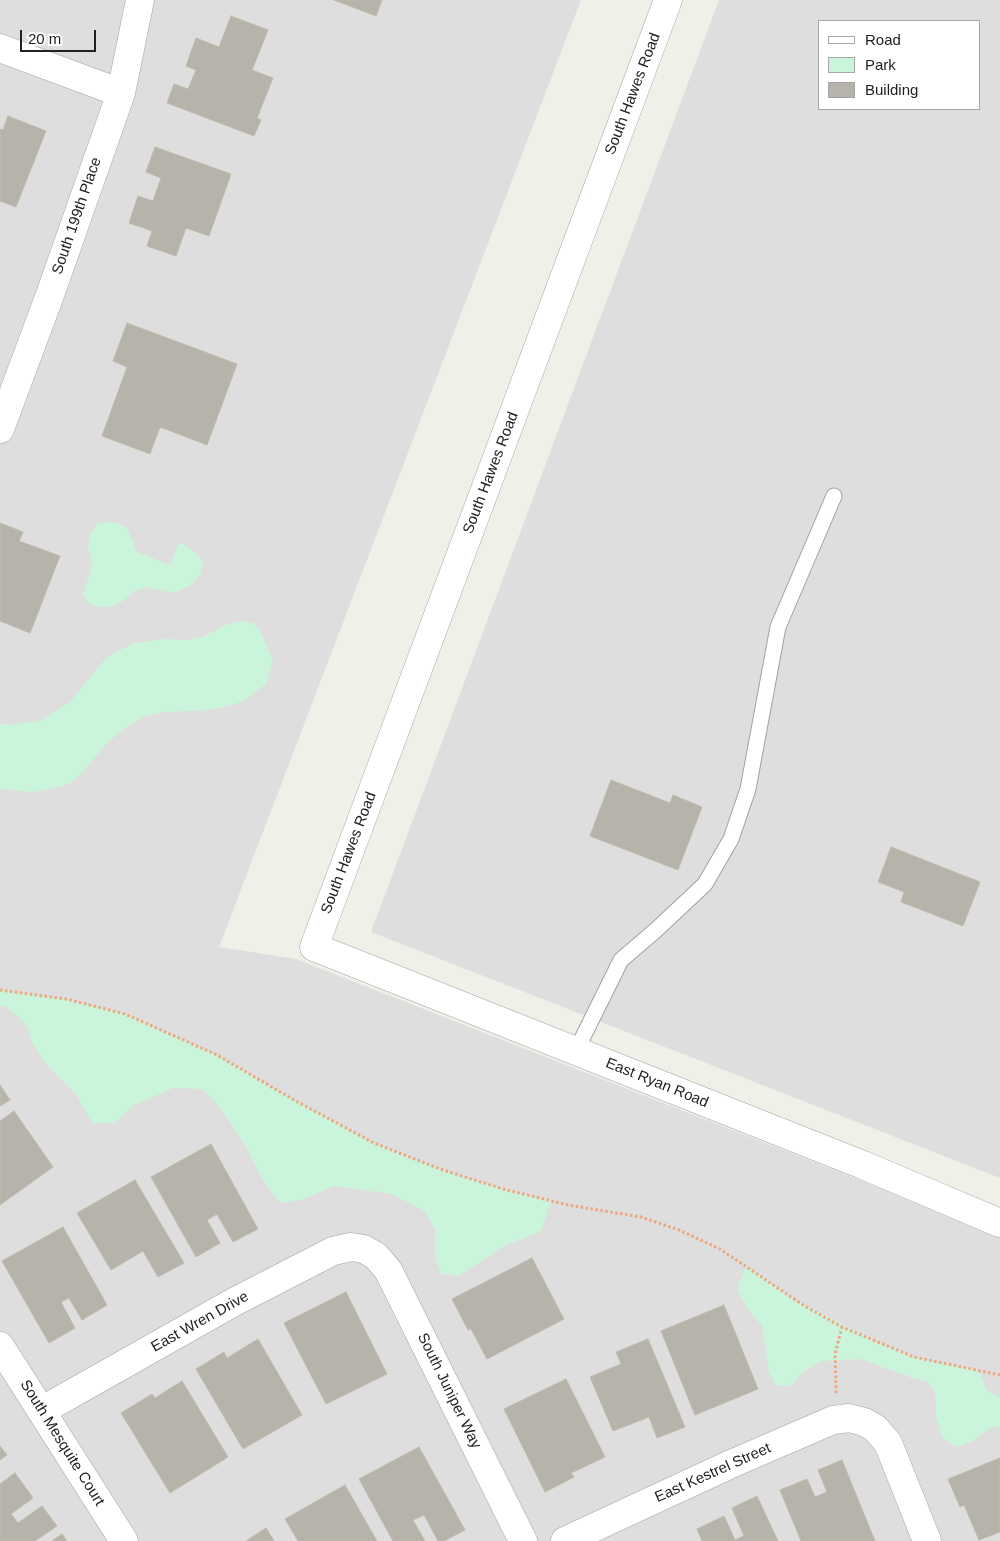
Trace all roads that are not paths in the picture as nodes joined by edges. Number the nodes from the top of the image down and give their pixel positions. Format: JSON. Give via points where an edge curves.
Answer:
{"nodes":[{"id":1,"x":140,"y":0,"type":"edge"},
{"id":2,"x":668,"y":0,"type":"edge"},
{"id":3,"x":0,"y":48,"type":"edge"},
{"id":4,"x":121,"y":93,"type":"junction"},
{"id":5,"x":0,"y":429,"type":"edge"},
{"id":6,"x":834,"y":496,"type":"dead end"},
{"id":7,"x":314,"y":947,"type":"joint"},
{"id":8,"x":576,"y":1051,"type":"junction"},
{"id":9,"x":1000,"y":1222,"type":"edge"},
{"id":10,"x":364,"y":1249,"type":"joint"},
{"id":11,"x":0,"y":1346,"type":"edge"},
{"id":12,"x":41,"y":1411,"type":"junction"},
{"id":13,"x":124,"y":1541,"type":"edge"},
{"id":14,"x":523,"y":1541,"type":"edge"},
{"id":15,"x":565,"y":1541,"type":"edge"},
{"id":16,"x":927,"y":1541,"type":"edge"}],
"edges":[{"from":1,"to":4,"type":"street","name":"South 199th Place"},
{"from":2,"to":7,"type":"street","name":"South Hawes Road"},
{"from":3,"to":4,"type":"street"},
{"from":4,"to":5,"type":"street","name":"South 199th Place"},
{"from":6,"to":8,"type":"lane","via":[[778,627],[748,789],[731,839],[704,884],[621,960]]},
{"from":7,"to":8,"type":"street","name":"East Ryan Road"},
{"from":8,"to":9,"type":"street","name":"East Ryan Road"},
{"from":10,"to":12,"type":"street","name":"East Wren Drive","via":[[351,1247],[333,1251],[234,1302]]},
{"from":10,"to":14,"type":"street","name":"South Juniper Way","via":[[376,1256],[388,1270]]},
{"from":11,"to":12,"type":"street","name":"South Mesquite Court"},
{"from":12,"to":13,"type":"street","name":"South Mesquite Court"},
{"from":15,"to":16,"type":"street","name":"East Kestrel Street","via":[[833,1420],[848,1418],[875,1428],[888,1443]]}]}
